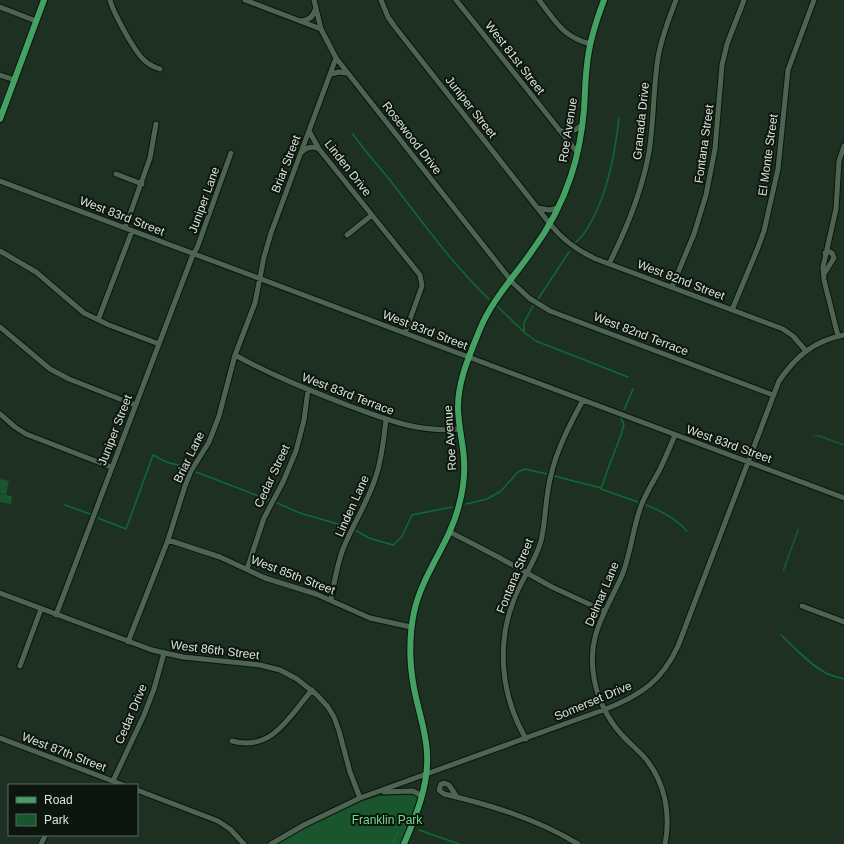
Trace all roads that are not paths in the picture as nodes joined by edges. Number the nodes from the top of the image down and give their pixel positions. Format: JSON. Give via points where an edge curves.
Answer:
{"nodes":[{"id":1,"x":44,"y":0,"type":"edge"},
{"id":2,"x":110,"y":0,"type":"edge"},
{"id":3,"x":245,"y":0,"type":"edge"},
{"id":4,"x":314,"y":0,"type":"edge"},
{"id":5,"x":381,"y":0,"type":"edge"},
{"id":6,"x":456,"y":0,"type":"edge"},
{"id":7,"x":539,"y":0,"type":"edge"},
{"id":8,"x":604,"y":0,"type":"edge"},
{"id":9,"x":676,"y":0,"type":"edge"},
{"id":10,"x":744,"y":0,"type":"edge"},
{"id":11,"x":814,"y":0,"type":"edge"},
{"id":12,"x":0,"y":7,"type":"edge"},
{"id":13,"x":315,"y":9,"type":"junction"},
{"id":14,"x":36,"y":21,"type":"junction"},
{"id":15,"x":300,"y":21,"type":"junction"},
{"id":16,"x":321,"y":29,"type":"junction"},
{"id":17,"x":590,"y":44,"type":"junction"},
{"id":18,"x":336,"y":58,"type":"junction"},
{"id":19,"x":160,"y":69,"type":"dead end"},
{"id":20,"x":348,"y":73,"type":"junction"},
{"id":21,"x":331,"y":74,"type":"junction"},
{"id":22,"x":0,"y":75,"type":"edge"},
{"id":23,"x":15,"y":80,"type":"junction"},
{"id":24,"x":0,"y":119,"type":"edge"},
{"id":25,"x":156,"y":124,"type":"dead end"},
{"id":26,"x":582,"y":125,"type":"junction"},
{"id":27,"x":558,"y":129,"type":"junction"},
{"id":28,"x":309,"y":131,"type":"junction"},
{"id":29,"x":844,"y":146,"type":"edge"},
{"id":30,"x":319,"y":149,"type":"junction"},
{"id":31,"x":301,"y":152,"type":"junction"},
{"id":32,"x":577,"y":152,"type":"junction"},
{"id":33,"x":231,"y":153,"type":"dead end"},
{"id":34,"x":841,"y":173,"type":"edge"},
{"id":35,"x":116,"y":174,"type":"dead end"},
{"id":36,"x":0,"y":181,"type":"edge"},
{"id":37,"x":142,"y":184,"type":"junction"},
{"id":38,"x":538,"y":208,"type":"junction"},
{"id":39,"x":558,"y":208,"type":"junction"},
{"id":40,"x":372,"y":215,"type":"junction"},
{"id":41,"x":550,"y":224,"type":"junction"},
{"id":42,"x":125,"y":228,"type":"junction"},
{"id":43,"x":132,"y":231,"type":"junction"},
{"id":44,"x":347,"y":235,"type":"dead end"},
{"id":45,"x":0,"y":251,"type":"edge"},
{"id":46,"x":825,"y":253,"type":"junction"},
{"id":47,"x":194,"y":254,"type":"junction"},
{"id":48,"x":609,"y":264,"type":"junction"},
{"id":49,"x":824,"y":274,"type":"junction"},
{"id":50,"x":260,"y":279,"type":"junction"},
{"id":51,"x":510,"y":279,"type":"junction"},
{"id":52,"x":672,"y":287,"type":"junction"},
{"id":53,"x":732,"y":310,"type":"junction"},
{"id":54,"x":98,"y":320,"type":"junction"},
{"id":55,"x":0,"y":327,"type":"edge"},
{"id":56,"x":405,"y":333,"type":"junction"},
{"id":57,"x":841,"y":336,"type":"edge"},
{"id":58,"x":159,"y":344,"type":"junction"},
{"id":59,"x":806,"y":351,"type":"junction"},
{"id":60,"x":235,"y":355,"type":"junction"},
{"id":61,"x":469,"y":357,"type":"junction"},
{"id":62,"x":308,"y":390,"type":"junction"},
{"id":63,"x":773,"y":395,"type":"junction"},
{"id":64,"x":582,"y":400,"type":"junction"},
{"id":65,"x":135,"y":405,"type":"junction"},
{"id":66,"x":0,"y":414,"type":"edge"},
{"id":67,"x":386,"y":419,"type":"junction"},
{"id":68,"x":460,"y":429,"type":"junction"},
{"id":69,"x":675,"y":435,"type":"junction"},
{"id":70,"x":748,"y":461,"type":"junction"},
{"id":71,"x":111,"y":467,"type":"junction"},
{"id":72,"x":844,"y":498,"type":"edge"},
{"id":73,"x":450,"y":532,"type":"junction"},
{"id":74,"x":168,"y":540,"type":"junction"},
{"id":75,"x":247,"y":569,"type":"junction"},
{"id":76,"x":527,"y":573,"type":"junction"},
{"id":77,"x":0,"y":593,"type":"edge"},
{"id":78,"x":331,"y":600,"type":"junction"},
{"id":79,"x":802,"y":606,"type":"dead end"},
{"id":80,"x":41,"y":609,"type":"junction"},
{"id":81,"x":604,"y":611,"type":"junction"},
{"id":82,"x":56,"y":615,"type":"junction"},
{"id":83,"x":844,"y":622,"type":"edge"},
{"id":84,"x":411,"y":627,"type":"junction"},
{"id":85,"x":128,"y":642,"type":"junction"},
{"id":86,"x":164,"y":653,"type":"junction"},
{"id":87,"x":20,"y":666,"type":"dead end"},
{"id":88,"x":312,"y":690,"type":"junction"},
{"id":89,"x":606,"y":710,"type":"junction"},
{"id":90,"x":526,"y":739,"type":"junction"},
{"id":91,"x":1,"y":741,"type":"edge"},
{"id":92,"x":232,"y":741,"type":"dead end"},
{"id":93,"x":426,"y":775,"type":"junction"},
{"id":94,"x":113,"y":781,"type":"junction"},
{"id":95,"x":120,"y":784,"type":"edge"},
{"id":96,"x":138,"y":790,"type":"edge"},
{"id":97,"x":377,"y":792,"type":"junction"},
{"id":98,"x":422,"y":796,"type":"junction"},
{"id":99,"x":456,"y":797,"type":"dead end"},
{"id":100,"x":360,"y":798,"type":"junction"},
{"id":101,"x":45,"y":836,"type":"edge"},
{"id":102,"x":41,"y":844,"type":"edge"},
{"id":103,"x":244,"y":844,"type":"edge"},
{"id":104,"x":271,"y":844,"type":"edge"},
{"id":105,"x":404,"y":844,"type":"edge"},
{"id":106,"x":578,"y":844,"type":"edge"},
{"id":107,"x":665,"y":844,"type":"edge"}],
"edges":[{"from":1,"to":14,"type":"main road"},
{"from":2,"to":19,"type":"street","via":[[115,14],[141,56]]},
{"from":3,"to":15,"type":"street"},
{"from":4,"to":13,"type":"street","name":"Rosewood Drive"},
{"from":5,"to":38,"type":"street","name":"Juniper Street","via":[[395,27]]},
{"from":6,"to":27,"type":"street","name":"West 81st Street"},
{"from":7,"to":17,"type":"street","via":[[565,33]]},
{"from":8,"to":17,"type":"main road","name":"Roe Avenue"},
{"from":9,"to":48,"type":"street","name":"Granada Drive","via":[[658,57],[652,130],[641,186],[626,228]]},
{"from":10,"to":52,"type":"street","name":"Fontana Street","via":[[722,65],[715,149],[706,195],[694,234]]},
{"from":11,"to":53,"type":"street","name":"El Monte Street","via":[[788,70],[779,161],[766,224]]},
{"from":12,"to":14,"type":"street"},
{"from":13,"to":15,"type":"street","via":[[309,18]]},
{"from":13,"to":16,"type":"street","name":"Rosewood Drive"},
{"from":14,"to":23,"type":"main road"},
{"from":15,"to":16,"type":"street"},
{"from":16,"to":18,"type":"street","name":"Rosewood Drive"},
{"from":17,"to":26,"type":"main road","name":"Roe Avenue"},
{"from":18,"to":20,"type":"street","name":"Rosewood Drive"},
{"from":18,"to":21,"type":"street","name":"Briar Street"},
{"from":20,"to":21,"type":"street"},
{"from":20,"to":51,"type":"street","name":"Rosewood Drive"},
{"from":21,"to":28,"type":"street","name":"Briar Street"},
{"from":22,"to":23,"type":"street"},
{"from":23,"to":24,"type":"main road"},
{"from":25,"to":37,"type":"street"},
{"from":26,"to":27,"type":"street","via":[[570,132]]},
{"from":26,"to":32,"type":"main road","name":"Roe Avenue"},
{"from":27,"to":32,"type":"street","name":"West 81st Street"},
{"from":28,"to":30,"type":"street","name":"Linden Drive"},
{"from":28,"to":31,"type":"street","name":"Briar Street"},
{"from":29,"to":34,"type":"street","via":[[839,161]]},
{"from":30,"to":31,"type":"street","via":[[310,147]]},
{"from":30,"to":40,"type":"street","name":"Linden Drive"},
{"from":31,"to":50,"type":"street","name":"Briar Street","via":[[271,233]]},
{"from":32,"to":39,"type":"main road","name":"Roe Avenue"},
{"from":33,"to":47,"type":"street","name":"Juniper Lane"},
{"from":34,"to":46,"type":"street","via":[[836,209]]},
{"from":35,"to":37,"type":"street"},
{"from":36,"to":42,"type":"street","name":"West 83rd Street"},
{"from":37,"to":42,"type":"street"},
{"from":38,"to":39,"type":"street"},
{"from":38,"to":41,"type":"street","name":"Juniper Street"},
{"from":39,"to":41,"type":"main road","name":"Roe Avenue"},
{"from":40,"to":44,"type":"street"},
{"from":40,"to":56,"type":"street","name":"Linden Drive","via":[[422,281]]},
{"from":41,"to":48,"type":"street","name":"West 82nd Street","via":[[577,249]]},
{"from":41,"to":51,"type":"main road","name":"Roe Avenue"},
{"from":42,"to":43,"type":"street","name":"West 83rd Street"},
{"from":43,"to":47,"type":"street","name":"West 83rd Street"},
{"from":43,"to":54,"type":"street"},
{"from":45,"to":54,"type":"street","via":[[36,272],[75,306]]},
{"from":46,"to":49,"type":"street"},
{"from":46,"to":49,"type":"street","via":[[832,253],[834,258]]},
{"from":47,"to":50,"type":"street","name":"West 83rd Street"},
{"from":47,"to":58,"type":"street","name":"Juniper Street"},
{"from":48,"to":52,"type":"street","name":"West 82nd Street"},
{"from":49,"to":57,"type":"street"},
{"from":50,"to":56,"type":"street","name":"West 83rd Street"},
{"from":50,"to":60,"type":"street","name":"Briar Lane","via":[[255,303]]},
{"from":51,"to":61,"type":"main road","name":"Roe Avenue","via":[[489,310]]},
{"from":51,"to":63,"type":"street","name":"West 82nd Terrace","via":[[529,298],[550,310]]},
{"from":52,"to":53,"type":"street","name":"West 82nd Street"},
{"from":53,"to":59,"type":"street","name":"West 82nd Street","via":[[786,331]]},
{"from":54,"to":58,"type":"street"},
{"from":55,"to":65,"type":"street","via":[[50,369]]},
{"from":56,"to":61,"type":"street","name":"West 83rd Street"},
{"from":57,"to":59,"type":"street","name":"Somerset Drive","via":[[814,345]]},
{"from":58,"to":65,"type":"street","name":"Juniper Street"},
{"from":59,"to":63,"type":"street","name":"Somerset Drive","via":[[785,372]]},
{"from":60,"to":62,"type":"street","name":"West 83rd Terrace"},
{"from":60,"to":74,"type":"street","name":"Briar Lane","via":[[219,416],[185,486]]},
{"from":61,"to":64,"type":"street","name":"West 83rd Street"},
{"from":61,"to":68,"type":"main road","name":"Roe Avenue","via":[[459,395]]},
{"from":62,"to":67,"type":"street","name":"West 83rd Terrace"},
{"from":62,"to":75,"type":"street","name":"Cedar Street","via":[[296,451],[264,518]]},
{"from":63,"to":70,"type":"street","name":"Somerset Drive"},
{"from":64,"to":69,"type":"street","name":"West 83rd Street"},
{"from":64,"to":76,"type":"street","name":"Fontana Street","via":[[566,431],[554,464],[548,486],[541,539]]},
{"from":65,"to":71,"type":"street","name":"Juniper Street"},
{"from":66,"to":71,"type":"street","via":[[26,434]]},
{"from":67,"to":68,"type":"street","name":"West 83rd Terrace","via":[[423,429]]},
{"from":67,"to":78,"type":"street","name":"Linden Lane","via":[[377,476],[343,549]]},
{"from":68,"to":73,"type":"main road","name":"Roe Avenue","via":[[464,472],[459,505]]},
{"from":69,"to":70,"type":"street","name":"West 83rd Street"},
{"from":69,"to":81,"type":"street","name":"Delmar Lane","via":[[641,506],[623,571]]},
{"from":70,"to":72,"type":"street","name":"West 83rd Street"},
{"from":70,"to":89,"type":"street","name":"Somerset Drive","via":[[673,658],[661,675],[644,690]]},
{"from":71,"to":82,"type":"street","name":"Juniper Street"},
{"from":73,"to":76,"type":"street"},
{"from":73,"to":84,"type":"main road","name":"Roe Avenue","via":[[425,577]]},
{"from":74,"to":75,"type":"street","name":"West 85th Street","via":[[212,554]]},
{"from":74,"to":85,"type":"street","name":"Briar Lane"},
{"from":75,"to":78,"type":"street","name":"West 85th Street","via":[[265,578]]},
{"from":76,"to":81,"type":"street"},
{"from":76,"to":90,"type":"street","name":"Fontana Street","via":[[510,609],[503,651],[504,677],[508,694]]},
{"from":77,"to":80,"type":"street","name":"West 86th Street"},
{"from":78,"to":84,"type":"street","name":"West 85th Street","via":[[370,618]]},
{"from":79,"to":83,"type":"street"},
{"from":80,"to":82,"type":"street","name":"West 86th Street"},
{"from":80,"to":87,"type":"street"},
{"from":81,"to":89,"type":"street","name":"Delmar Lane","via":[[595,637],[592,664],[598,694]]},
{"from":82,"to":85,"type":"street","name":"West 86th Street"},
{"from":84,"to":93,"type":"main road","name":"Roe Avenue","via":[[410,660],[428,755]]},
{"from":85,"to":86,"type":"street","name":"West 86th Street"},
{"from":86,"to":88,"type":"street","name":"West 86th Street","via":[[270,667],[297,679]]},
{"from":86,"to":94,"type":"street","name":"Cedar Drive","via":[[144,715]]},
{"from":88,"to":92,"type":"street","via":[[283,726],[270,736],[255,743]]},
{"from":88,"to":100,"type":"street","name":"West 86th Street","via":[[334,717]]},
{"from":89,"to":90,"type":"street","name":"Somerset Drive"},
{"from":89,"to":107,"type":"street","name":"Delmar Lane","via":[[621,733],[646,759],[658,780],[667,814]]},
{"from":90,"to":93,"type":"street","name":"Somerset Drive"},
{"from":91,"to":94,"type":"street","name":"West 87th Street"},
{"from":93,"to":97,"type":"street","name":"Somerset Drive"},
{"from":93,"to":98,"type":"main road","name":"Roe Avenue"},
{"from":94,"to":95,"type":"street","name":"West 87th Street"},
{"from":96,"to":103,"type":"street","via":[[218,821],[230,828]]},
{"from":97,"to":98,"type":"street","via":[[413,791]]},
{"from":97,"to":100,"type":"street","name":"Somerset Drive"},
{"from":98,"to":105,"type":"main road","name":"Roe Avenue"},
{"from":99,"to":106,"type":"street","via":[[489,805],[524,818]]},
{"from":100,"to":104,"type":"street","name":"Somerset Drive"},
{"from":101,"to":102,"type":"street"}]}
